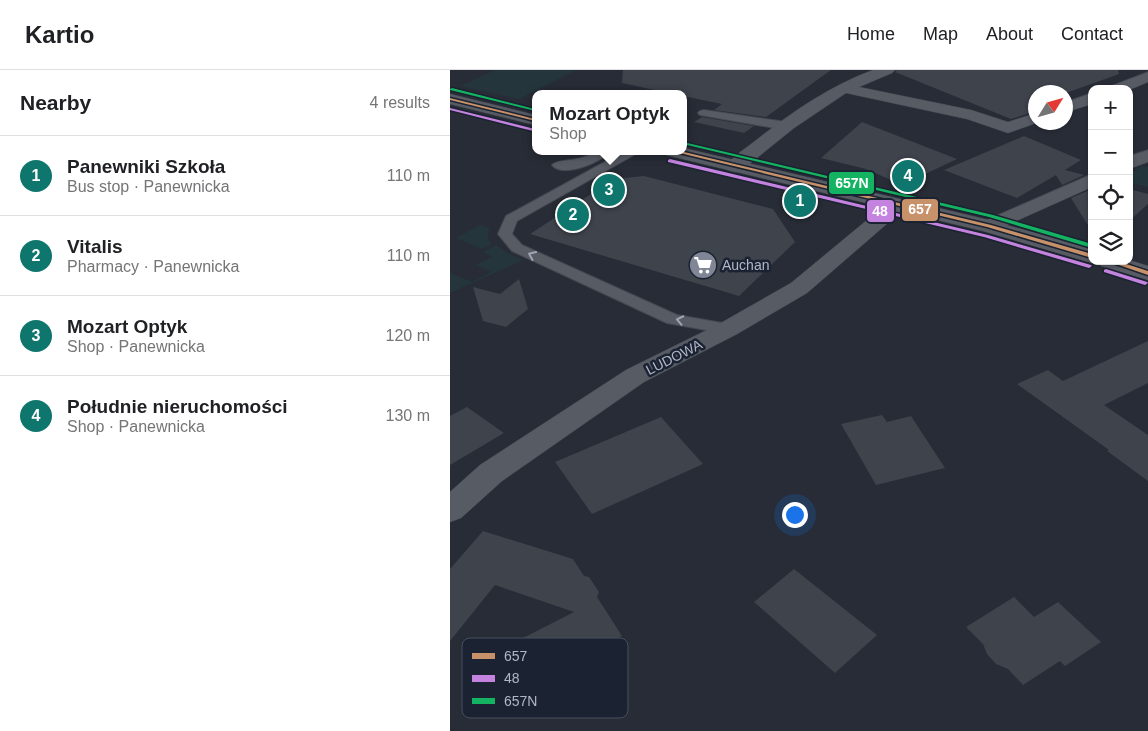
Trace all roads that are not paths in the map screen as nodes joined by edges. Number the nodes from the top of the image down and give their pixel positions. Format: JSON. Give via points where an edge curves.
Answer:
{"nodes":[{"id":1,"x":1137,"y":70,"type":"edge"},
{"id":2,"x":880,"y":71,"type":"edge"},
{"id":3,"x":1148,"y":73,"type":"edge"},
{"id":4,"x":1148,"y":77,"type":"edge"},
{"id":5,"x":1127,"y":85,"type":"edge"},
{"id":6,"x":843,"y":88,"type":"junction"},
{"id":7,"x":450,"y":99,"type":"edge"},
{"id":8,"x":1088,"y":99,"type":"edge"},
{"id":9,"x":1073,"y":105,"type":"edge"},
{"id":10,"x":704,"y":113,"type":"dead end"},
{"id":11,"x":532,"y":119,"type":"edge"},
{"id":12,"x":1028,"y":121,"type":"edge"},
{"id":13,"x":786,"y":126,"type":"junction"},
{"id":14,"x":599,"y":155,"type":"edge"},
{"id":15,"x":628,"y":155,"type":"edge"},
{"id":16,"x":687,"y":155,"type":"edge"},
{"id":17,"x":1148,"y":155,"type":"edge"},
{"id":18,"x":1133,"y":161,"type":"edge"},
{"id":19,"x":735,"y":166,"type":"junction"},
{"id":20,"x":590,"y":176,"type":"junction"},
{"id":21,"x":1088,"y":182,"type":"edge"},
{"id":22,"x":897,"y":205,"type":"junction"},
{"id":23,"x":989,"y":226,"type":"junction"},
{"id":24,"x":1088,"y":255,"type":"edge"},
{"id":25,"x":1121,"y":265,"type":"edge"},
{"id":26,"x":1148,"y":274,"type":"edge"},
{"id":27,"x":728,"y":329,"type":"junction"},
{"id":28,"x":450,"y":510,"type":"edge"}],
"edges":[{"from":1,"to":3,"type":"street"},
{"from":2,"to":6,"type":"street"},
{"from":4,"to":5,"type":"street"},
{"from":6,"to":12,"type":"street","via":[[971,115],[1008,128]]},
{"from":6,"to":13,"type":"street"},
{"from":7,"to":11,"type":"street"},
{"from":8,"to":9,"type":"street"},
{"from":10,"to":13,"type":"lane"},
{"from":13,"to":19,"type":"street"},
{"from":14,"to":20,"type":"lane","via":[[578,166],[558,165]]},
{"from":15,"to":20,"type":"lane"},
{"from":16,"to":19,"type":"street"},
{"from":17,"to":18,"type":"street"},
{"from":19,"to":22,"type":"street"},
{"from":27,"to":20,"type":"lane","one_way":true,"via":[[674,319],[517,248],[505,234],[511,219]]},
{"from":21,"to":23,"type":"street"},
{"from":22,"to":23,"type":"street"},
{"from":22,"to":27,"type":"street","name":"LUDOWA","via":[[799,288]]},
{"from":23,"to":24,"type":"street"},
{"from":25,"to":26,"type":"street"},
{"from":27,"to":28,"type":"street","name":"LUDOWA","via":[[635,376],[595,402],[492,473]]}]}
